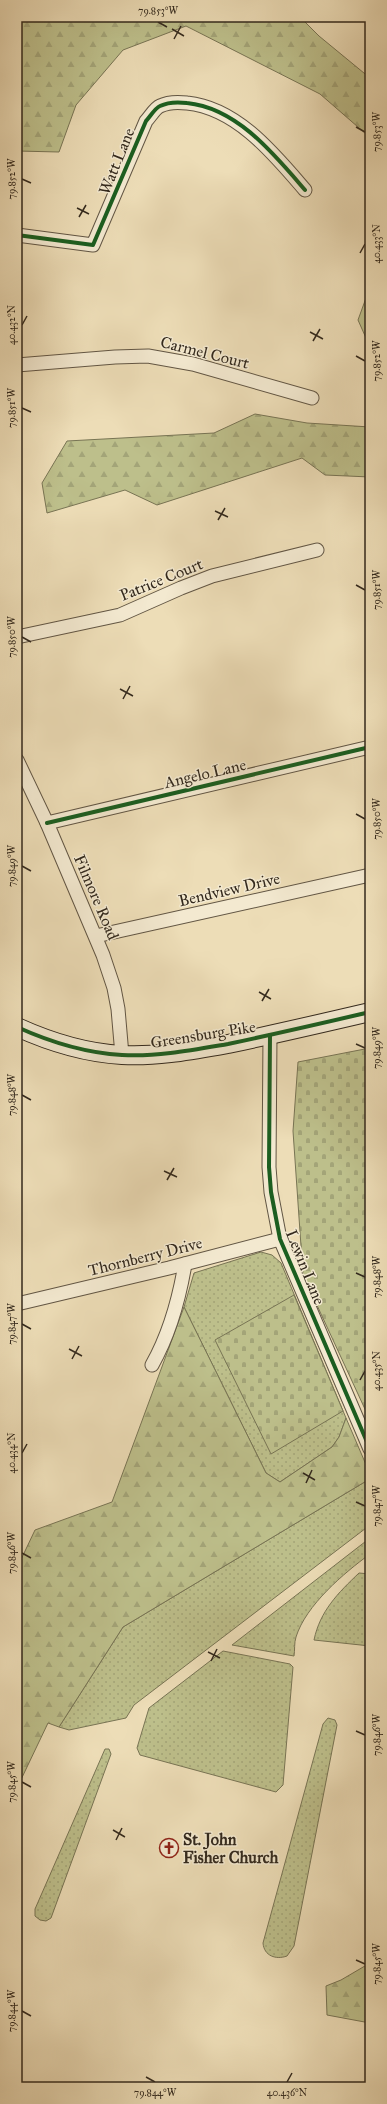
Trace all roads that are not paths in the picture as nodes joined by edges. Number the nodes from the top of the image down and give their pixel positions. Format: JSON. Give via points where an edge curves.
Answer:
{"nodes":[{"id":1,"x":305,"y":190,"type":"dead end"},
{"id":2,"x":17,"y":235,"type":"edge"},
{"id":3,"x":17,"y":365,"type":"edge"},
{"id":4,"x":312,"y":398,"type":"dead end"},
{"id":5,"x":317,"y":550,"type":"dead end"},
{"id":6,"x":17,"y":637,"type":"edge"},
{"id":7,"x":370,"y":747,"type":"edge"},
{"id":8,"x":17,"y":760,"type":"edge"},
{"id":9,"x":47,"y":823,"type":"junction"},
{"id":10,"x":370,"y":875,"type":"edge"},
{"id":11,"x":96,"y":936,"type":"junction"},
{"id":12,"x":370,"y":1012,"type":"edge"},
{"id":13,"x":17,"y":1027,"type":"edge"},
{"id":14,"x":270,"y":1035,"type":"junction"},
{"id":15,"x":122,"y":1055,"type":"junction"},
{"id":16,"x":280,"y":1239,"type":"junction"},
{"id":17,"x":185,"y":1264,"type":"junction"},
{"id":18,"x":17,"y":1304,"type":"edge"},
{"id":19,"x":152,"y":1365,"type":"dead end"},
{"id":20,"x":370,"y":1449,"type":"edge"}],
"edges":[{"from":1,"to":2,"type":"street","name":"Watt Lane","via":[[258,140],[219,112],[203,105],[182,103],[159,106],[146,121],[93,246]]},
{"from":3,"to":4,"type":"street","name":"Carmel Court","via":[[148,356],[192,364]]},
{"from":5,"to":6,"type":"street","name":"Patrice Court","via":[[212,576],[120,615]]},
{"from":7,"to":9,"type":"street","name":"Angelo Lane"},
{"from":8,"to":9,"type":"street","name":"Filmore Road"},
{"from":9,"to":11,"type":"street","name":"Filmore Road"},
{"from":10,"to":11,"type":"street","name":"Bendview Drive"},
{"from":11,"to":15,"type":"street","name":"Filmore Road","via":[[114,988]]},
{"from":12,"to":14,"type":"street","name":"Greensburg Pike"},
{"from":13,"to":15,"type":"street","name":"Greensburg Pike","via":[[39,1037],[85,1050]]},
{"from":14,"to":15,"type":"street","name":"Greensburg Pike","via":[[188,1051]]},
{"from":14,"to":16,"type":"street","name":"Lewin Lane","via":[[269,1167]]},
{"from":16,"to":17,"type":"street","name":"Thornberry Drive"},
{"from":16,"to":20,"type":"street","name":"Lewin Lane"},
{"from":17,"to":18,"type":"street","name":"Thornberry Drive"},
{"from":17,"to":19,"type":"street","via":[[163,1346]]}]}
